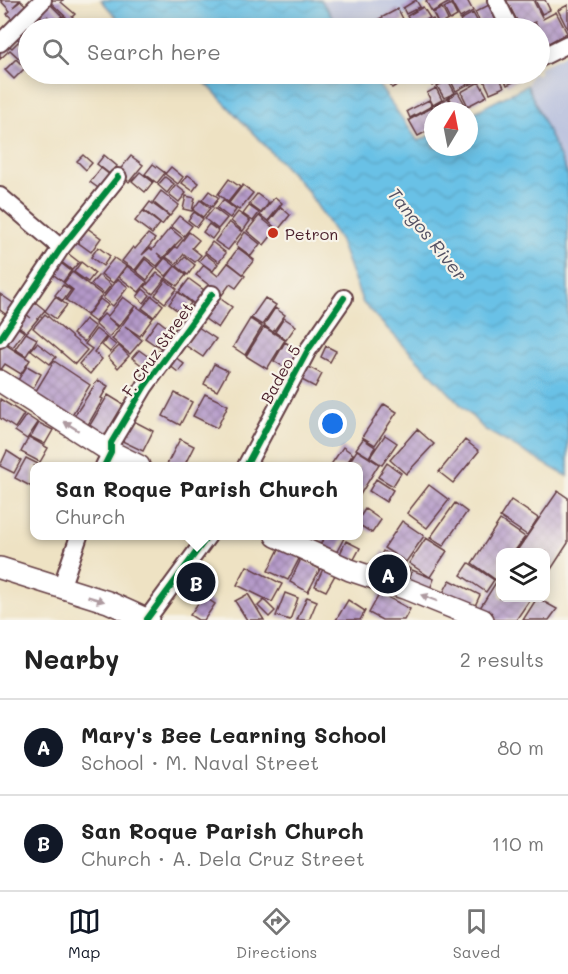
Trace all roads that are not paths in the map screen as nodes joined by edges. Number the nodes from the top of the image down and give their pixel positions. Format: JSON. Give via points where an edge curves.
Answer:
{"nodes":[{"id":1,"x":43,"y":0,"type":"edge"},
{"id":2,"x":496,"y":0,"type":"edge"},
{"id":3,"x":25,"y":18,"type":"edge"},
{"id":4,"x":505,"y":18,"type":"edge"},
{"id":5,"x":18,"y":25,"type":"edge"},
{"id":6,"x":0,"y":43,"type":"edge"},
{"id":7,"x":568,"y":44,"type":"edge"},
{"id":8,"x":550,"y":53,"type":"edge"},
{"id":9,"x":118,"y":177,"type":"dead end"},
{"id":10,"x":0,"y":196,"type":"edge"},
{"id":11,"x":61,"y":248,"type":"junction"},
{"id":12,"x":212,"y":294,"type":"dead end"},
{"id":13,"x":344,"y":298,"type":"dead end"},
{"id":14,"x":0,"y":339,"type":"edge"},
{"id":15,"x":0,"y":381,"type":"edge"},
{"id":16,"x":107,"y":459,"type":"edge"},
{"id":17,"x":248,"y":462,"type":"edge"},
{"id":18,"x":78,"y":540,"type":"edge"},
{"id":19,"x":205,"y":540,"type":"edge"},
{"id":20,"x":285,"y":540,"type":"edge"},
{"id":21,"x":0,"y":568,"type":"edge"},
{"id":22,"x":61,"y":588,"type":"junction"},
{"id":23,"x":148,"y":619,"type":"edge"},
{"id":24,"x":483,"y":620,"type":"edge"}],
"edges":[{"from":1,"to":3,"type":"street"},
{"from":2,"to":4,"type":"street"},
{"from":5,"to":6,"type":"street"},
{"from":7,"to":8,"type":"street"},
{"from":9,"to":11,"type":"street"},
{"from":10,"to":11,"type":"street"},
{"from":11,"to":14,"type":"street"},
{"from":12,"to":16,"type":"street","name":"F. Cruz Street","via":[[145,386],[111,443]]},
{"from":13,"to":17,"type":"street","name":"Badeo 5","via":[[308,350]]},
{"from":16,"to":15,"type":"main road","one_way":true},
{"from":18,"to":22,"type":"street"},
{"from":19,"to":23,"type":"street"},
{"from":24,"to":20,"type":"main road","one_way":true},
{"from":21,"to":22,"type":"main road"},
{"from":22,"to":23,"type":"main road","one_way":true}]}
